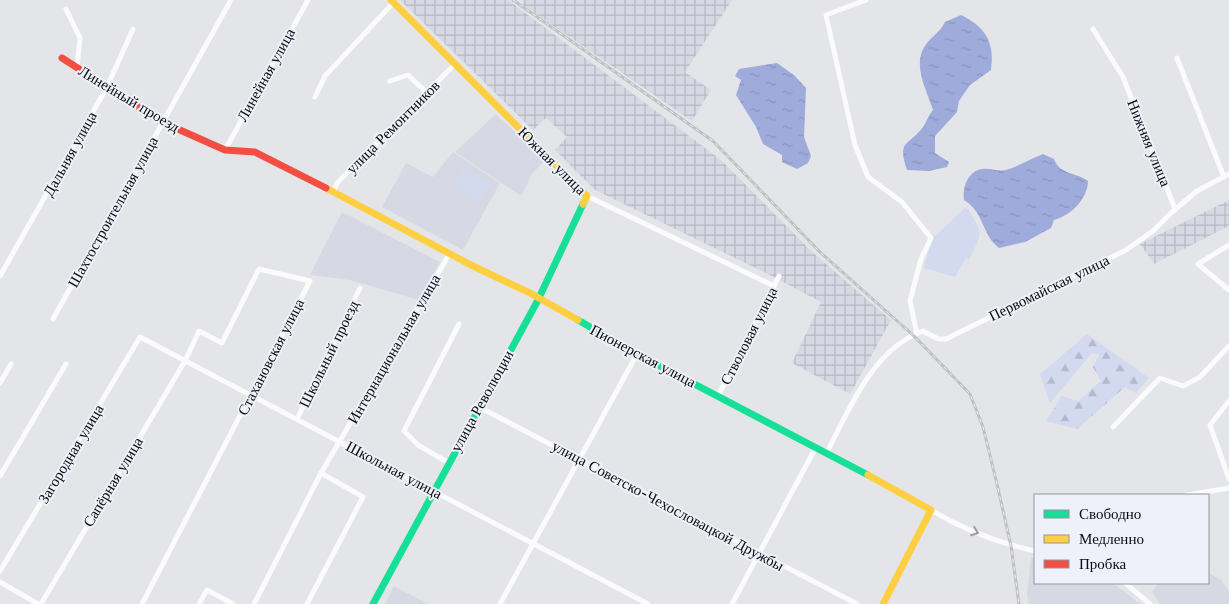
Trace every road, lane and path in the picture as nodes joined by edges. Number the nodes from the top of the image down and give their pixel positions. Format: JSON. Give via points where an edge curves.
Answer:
{"nodes":[{"id":1,"x":231,"y":0,"type":"edge"},
{"id":2,"x":308,"y":0,"type":"edge"},
{"id":3,"x":866,"y":0,"type":"edge"},
{"id":4,"x":392,"y":1,"type":"edge"},
{"id":5,"x":66,"y":10,"type":"dead end"},
{"id":6,"x":133,"y":29,"type":"dead end"},
{"id":7,"x":1093,"y":29,"type":"dead end"},
{"id":8,"x":62,"y":58,"type":"dead end"},
{"id":9,"x":1177,"y":58,"type":"dead end"},
{"id":10,"x":455,"y":64,"type":"junction"},
{"id":11,"x":77,"y":68,"type":"junction"},
{"id":12,"x":390,"y":82,"type":"dead end"},
{"id":13,"x":108,"y":87,"type":"junction"},
{"id":14,"x":427,"y":93,"type":"junction"},
{"id":15,"x":315,"y":97,"type":"dead end"},
{"id":16,"x":162,"y":122,"type":"junction"},
{"id":17,"x":225,"y":150,"type":"junction"},
{"id":18,"x":255,"y":152,"type":"joint"},
{"id":19,"x":1226,"y":175,"type":"edge"},
{"id":20,"x":334,"y":192,"type":"junction"},
{"id":21,"x":587,"y":196,"type":"junction"},
{"id":22,"x":1175,"y":209,"type":"junction"},
{"id":23,"x":1229,"y":245,"type":"edge"},
{"id":24,"x":450,"y":253,"type":"junction"},
{"id":25,"x":0,"y":276,"type":"edge"},
{"id":26,"x":779,"y":276,"type":"dead end"},
{"id":27,"x":774,"y":286,"type":"junction"},
{"id":28,"x":360,"y":288,"type":"dead end"},
{"id":29,"x":1229,"y":290,"type":"edge"},
{"id":30,"x":538,"y":300,"type":"junction"},
{"id":31,"x":53,"y":319,"type":"dead end"},
{"id":32,"x":459,"y":324,"type":"dead end"},
{"id":33,"x":915,"y":335,"type":"junction"},
{"id":34,"x":140,"y":337,"type":"joint"},
{"id":35,"x":1229,"y":346,"type":"edge"},
{"id":36,"x":637,"y":354,"type":"junction"},
{"id":37,"x":185,"y":360,"type":"junction"},
{"id":38,"x":11,"y":364,"type":"dead end"},
{"id":39,"x":66,"y":364,"type":"dead end"},
{"id":40,"x":0,"y":382,"type":"edge"},
{"id":41,"x":252,"y":396,"type":"junction"},
{"id":42,"x":718,"y":396,"type":"junction"},
{"id":43,"x":1229,"y":401,"type":"edge"},
{"id":44,"x":479,"y":407,"type":"junction"},
{"id":45,"x":1223,"y":409,"type":"junction"},
{"id":46,"x":1229,"y":412,"type":"edge"},
{"id":47,"x":297,"y":419,"type":"junction"},
{"id":48,"x":1113,"y":427,"type":"dead end"},
{"id":49,"x":339,"y":442,"type":"junction"},
{"id":50,"x":816,"y":447,"type":"junction"},
{"id":51,"x":827,"y":452,"type":"junction"},
{"id":52,"x":578,"y":459,"type":"junction"},
{"id":53,"x":449,"y":463,"type":"junction"},
{"id":54,"x":321,"y":473,"type":"junction"},
{"id":55,"x":0,"y":476,"type":"edge"},
{"id":56,"x":1229,"y":479,"type":"edge"},
{"id":57,"x":1229,"y":488,"type":"edge"},
{"id":58,"x":433,"y":491,"type":"junction"},
{"id":59,"x":1193,"y":494,"type":"edge"},
{"id":60,"x":931,"y":510,"type":"junction"},
{"id":61,"x":533,"y":543,"type":"junction"},
{"id":62,"x":1034,"y":551,"type":"edge"},
{"id":63,"x":759,"y":553,"type":"junction"},
{"id":64,"x":0,"y":571,"type":"edge"},
{"id":65,"x":0,"y":582,"type":"edge"},
{"id":66,"x":1126,"y":584,"type":"edge"},
{"id":67,"x":39,"y":604,"type":"edge"},
{"id":68,"x":142,"y":604,"type":"edge"},
{"id":69,"x":199,"y":604,"type":"edge"},
{"id":70,"x":233,"y":604,"type":"edge"},
{"id":71,"x":254,"y":604,"type":"edge"},
{"id":72,"x":307,"y":604,"type":"edge"},
{"id":73,"x":373,"y":604,"type":"edge"},
{"id":74,"x":500,"y":604,"type":"edge"},
{"id":75,"x":648,"y":604,"type":"edge"},
{"id":76,"x":732,"y":604,"type":"edge"},
{"id":77,"x":857,"y":604,"type":"edge"},
{"id":78,"x":883,"y":604,"type":"edge"},
{"id":79,"x":1150,"y":604,"type":"edge"}],
"edges":[{"from":1,"to":16,"type":"street","name":"Шахтостроительная улица"},
{"from":2,"to":17,"type":"street","name":"Линейная улица"},
{"from":3,"to":33,"type":"street","via":[[826,16],[855,145],[868,177],[902,202],[931,238],[921,259],[910,301]]},
{"from":4,"to":10,"type":"street","name":"Южная улица"},
{"from":4,"to":15,"type":"street","via":[[325,76]]},
{"from":5,"to":11,"type":"street","via":[[80,38]]},
{"from":6,"to":13,"type":"street","name":"Дальняя улица"},
{"from":7,"to":22,"type":"street","name":"Нижняя улица","via":[[1123,77]]},
{"from":8,"to":11,"type":"street","name":"Линейный проезд"},
{"from":9,"to":19,"type":"street"},
{"from":10,"to":14,"type":"street","name":"улица Ремонтников"},
{"from":10,"to":21,"type":"street","name":"Южная улица"},
{"from":11,"to":13,"type":"street","name":"Линейный проезд"},
{"from":12,"to":14,"type":"street","via":[[408,75]]},
{"from":13,"to":16,"type":"street","name":"Линейный проезд"},
{"from":13,"to":25,"type":"street","name":"Дальняя улица"},
{"from":14,"to":20,"type":"street","name":"улица Ремонтников","via":[[337,183]]},
{"from":16,"to":17,"type":"street","name":"Линейный проезд"},
{"from":16,"to":31,"type":"street","name":"Шахтостроительная улица"},
{"from":17,"to":18,"type":"street","name":"Линейный проезд"},
{"from":18,"to":20,"type":"street","name":"Пионерская улица"},
{"from":19,"to":22,"type":"street","name":"Первомайская улица"},
{"from":20,"to":24,"type":"street","name":"Пионерская улица"},
{"from":21,"to":27,"type":"street","name":"Южная улица"},
{"from":21,"to":30,"type":"street","name":"улица Революции"},
{"from":22,"to":33,"type":"street","name":"Первомайская улица","via":[[1153,231],[1126,250],[946,338],[938,339],[923,331]]},
{"from":23,"to":29,"type":"street","via":[[1198,264]]},
{"from":24,"to":30,"type":"street","name":"Пионерская улица"},
{"from":24,"to":49,"type":"street","name":"Интернациональная улица"},
{"from":26,"to":27,"type":"street","name":"Стволовая улица"},
{"from":27,"to":42,"type":"street","name":"Стволовая улица"},
{"from":28,"to":47,"type":"street","name":"Школьный проезд"},
{"from":30,"to":36,"type":"street","name":"Пионерская улица"},
{"from":30,"to":44,"type":"street","name":"улица Революции"},
{"from":32,"to":53,"type":"street","via":[[404,431],[418,445]]},
{"from":33,"to":51,"type":"street","via":[[887,354],[868,377]]},
{"from":34,"to":37,"type":"street","name":"Школьная улица"},
{"from":34,"to":64,"type":"street","name":"Загородная улица"},
{"from":35,"to":48,"type":"street","via":[[1200,376],[1183,386],[1160,378]]},
{"from":36,"to":42,"type":"street","name":"Пионерская улица"},
{"from":36,"to":52,"type":"street"},
{"from":37,"to":41,"type":"street","name":"Школьная улица"},
{"from":37,"to":41,"type":"street","name":"Стахановская улица","via":[[199,331],[222,344],[259,269],[310,281]]},
{"from":37,"to":67,"type":"street","name":"Сапёрная улица"},
{"from":38,"to":40,"type":"street"},
{"from":39,"to":55,"type":"street"},
{"from":41,"to":47,"type":"street","name":"Школьная улица"},
{"from":41,"to":68,"type":"street","name":"Стахановская улица"},
{"from":42,"to":50,"type":"street","name":"Пионерская улица"},
{"from":43,"to":45,"type":"street"},
{"from":44,"to":52,"type":"street","name":"улица Советско-Чехословацкой Дружбы"},
{"from":44,"to":53,"type":"street","name":"улица Революции"},
{"from":45,"to":46,"type":"street"},
{"from":45,"to":56,"type":"street","via":[[1210,425]]},
{"from":47,"to":49,"type":"street","name":"Школьная улица"},
{"from":49,"to":54,"type":"street","name":"Интернациональная улица"},
{"from":49,"to":58,"type":"street","name":"Школьная улица"},
{"from":50,"to":51,"type":"street","name":"Пионерская улица"},
{"from":50,"to":63,"type":"street"},
{"from":51,"to":60,"type":"street","name":"Пионерская улица"},
{"from":52,"to":61,"type":"street"},
{"from":52,"to":63,"type":"street","name":"улица Советско-Чехословацкой Дружбы"},
{"from":53,"to":58,"type":"street","name":"улица Революции"},
{"from":54,"to":71,"type":"street","name":"Интернациональная улица"},
{"from":54,"to":72,"type":"street","via":[[363,498]]},
{"from":57,"to":59,"type":"street"},
{"from":58,"to":61,"type":"street","name":"Школьная улица"},
{"from":58,"to":73,"type":"street","name":"улица Революции"},
{"from":60,"to":62,"type":"street","name":"Пионерская улица","one_way":true,"via":[[967,530]]},
{"from":60,"to":78,"type":"street"},
{"from":61,"to":74,"type":"street"},
{"from":61,"to":75,"type":"street","name":"Школьная улица"},
{"from":63,"to":76,"type":"street"},
{"from":63,"to":77,"type":"street","name":"улица Советско-Чехословацкой Дружбы"},
{"from":65,"to":67,"type":"street"},
{"from":66,"to":79,"type":"street"},
{"from":69,"to":70,"type":"street","via":[[207,590]]}]}
